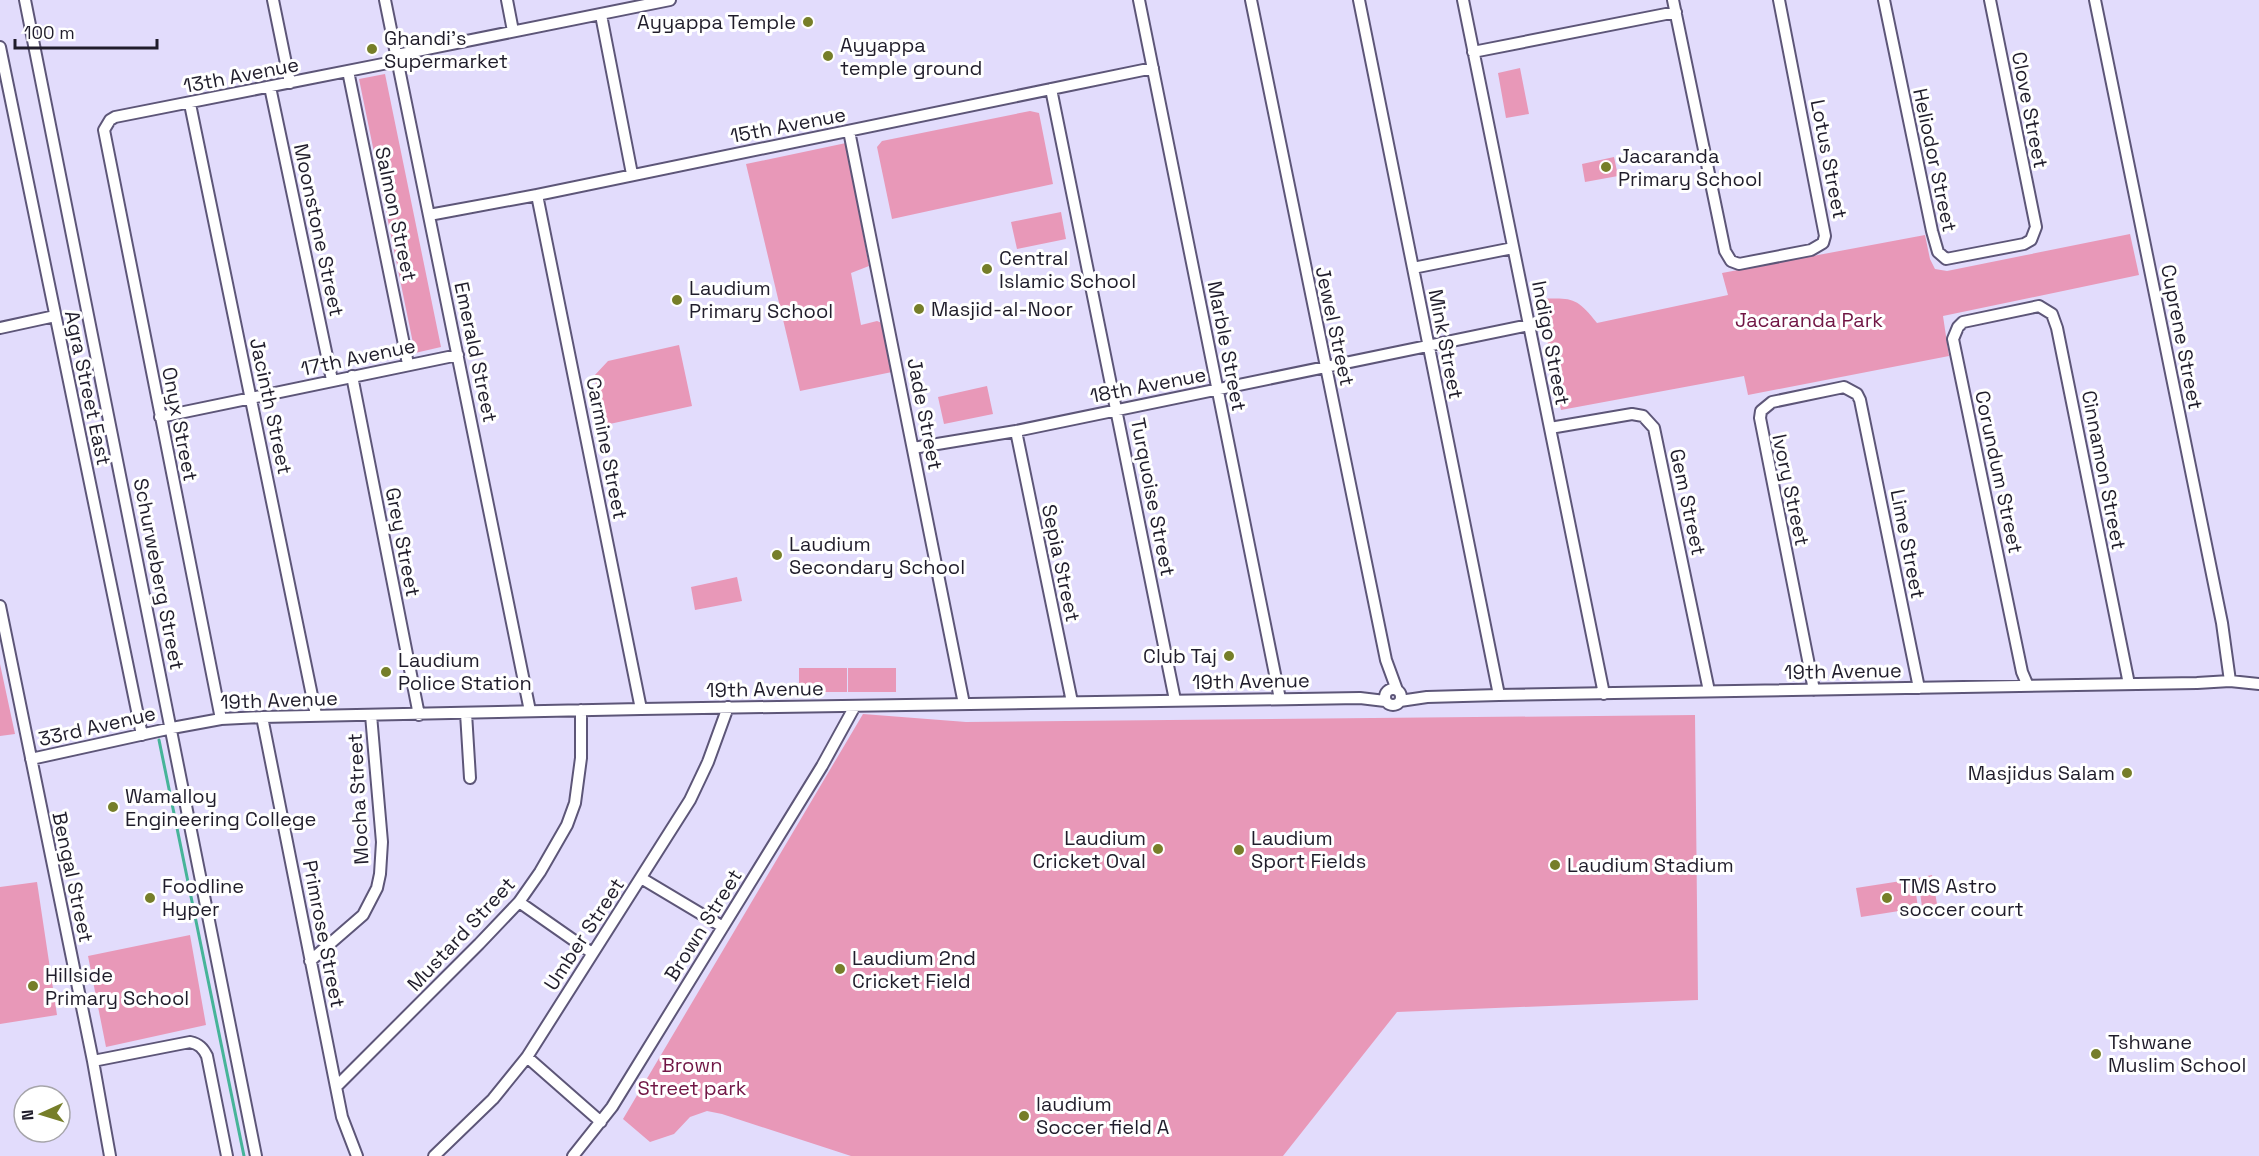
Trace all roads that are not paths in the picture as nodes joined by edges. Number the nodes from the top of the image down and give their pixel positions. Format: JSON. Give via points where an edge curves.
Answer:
{"nodes":[{"id":1,"x":25,"y":0,"type":"edge"},
{"id":2,"x":273,"y":0,"type":"edge"},
{"id":3,"x":385,"y":0,"type":"edge"},
{"id":4,"x":507,"y":0,"type":"edge"},
{"id":5,"x":670,"y":0,"type":"edge"},
{"id":6,"x":1139,"y":0,"type":"edge"},
{"id":7,"x":1251,"y":0,"type":"edge"},
{"id":8,"x":1359,"y":0,"type":"edge"},
{"id":9,"x":1463,"y":0,"type":"edge"},
{"id":10,"x":1673,"y":0,"type":"edge"},
{"id":11,"x":1779,"y":0,"type":"edge"},
{"id":12,"x":1884,"y":0,"type":"edge"},
{"id":13,"x":1990,"y":0,"type":"edge"},
{"id":14,"x":2095,"y":0,"type":"edge"},
{"id":15,"x":1676,"y":12,"type":"junction"},
{"id":16,"x":601,"y":15,"type":"junction"},
{"id":17,"x":513,"y":31,"type":"junction"},
{"id":18,"x":0,"y":47,"type":"edge"},
{"id":19,"x":1473,"y":52,"type":"junction"},
{"id":20,"x":397,"y":58,"type":"junction"},
{"id":21,"x":1153,"y":68,"type":"junction"},
{"id":22,"x":348,"y":72,"type":"junction"},
{"id":23,"x":290,"y":83,"type":"junction"},
{"id":24,"x":270,"y":87,"type":"junction"},
{"id":25,"x":1051,"y":89,"type":"junction"},
{"id":26,"x":190,"y":104,"type":"junction"},
{"id":27,"x":849,"y":131,"type":"junction"},
{"id":28,"x":104,"y":136,"type":"joint"},
{"id":29,"x":632,"y":174,"type":"junction"},
{"id":30,"x":537,"y":195,"type":"junction"},
{"id":31,"x":429,"y":215,"type":"junction"},
{"id":32,"x":2036,"y":227,"type":"joint"},
{"id":33,"x":1513,"y":248,"type":"junction"},
{"id":34,"x":1413,"y":268,"type":"junction"},
{"id":35,"x":2003,"y":313,"type":"joint"},
{"id":36,"x":55,"y":316,"type":"junction"},
{"id":37,"x":1529,"y":325,"type":"junction"},
{"id":38,"x":0,"y":328,"type":"edge"},
{"id":39,"x":1428,"y":345,"type":"junction"},
{"id":40,"x":458,"y":355,"type":"junction"},
{"id":41,"x":408,"y":364,"type":"junction"},
{"id":42,"x":1325,"y":366,"type":"junction"},
{"id":43,"x":352,"y":376,"type":"junction"},
{"id":44,"x":332,"y":380,"type":"junction"},
{"id":45,"x":1217,"y":389,"type":"junction"},
{"id":46,"x":251,"y":398,"type":"junction"},
{"id":47,"x":1861,"y":407,"type":"joint"},
{"id":48,"x":1117,"y":409,"type":"junction"},
{"id":49,"x":160,"y":417,"type":"junction"},
{"id":50,"x":1550,"y":428,"type":"junction"},
{"id":51,"x":1016,"y":431,"type":"junction"},
{"id":52,"x":913,"y":448,"type":"junction"},
{"id":53,"x":0,"y":606,"type":"edge"},
{"id":54,"x":2230,"y":681,"type":"junction"},
{"id":55,"x":2129,"y":684,"type":"junction"},
{"id":56,"x":2259,"y":684,"type":"edge"},
{"id":57,"x":2024,"y":686,"type":"junction"},
{"id":58,"x":1919,"y":688,"type":"junction"},
{"id":59,"x":1814,"y":690,"type":"junction"},
{"id":60,"x":1709,"y":691,"type":"junction"},
{"id":61,"x":1604,"y":694,"type":"junction"},
{"id":62,"x":1392,"y":695,"type":"junction"},
{"id":63,"x":1499,"y":695,"type":"junction"},
{"id":64,"x":1280,"y":699,"type":"junction"},
{"id":65,"x":1174,"y":700,"type":"junction"},
{"id":66,"x":1072,"y":702,"type":"junction"},
{"id":67,"x":964,"y":704,"type":"junction"},
{"id":68,"x":855,"y":706,"type":"junction"},
{"id":69,"x":728,"y":707,"type":"junction"},
{"id":70,"x":641,"y":709,"type":"junction"},
{"id":71,"x":581,"y":710,"type":"junction"},
{"id":72,"x":530,"y":711,"type":"junction"},
{"id":73,"x":466,"y":714,"type":"junction"},
{"id":74,"x":371,"y":715,"type":"junction"},
{"id":75,"x":419,"y":715,"type":"junction"},
{"id":76,"x":316,"y":716,"type":"junction"},
{"id":77,"x":262,"y":717,"type":"junction"},
{"id":78,"x":221,"y":719,"type":"junction"},
{"id":79,"x":172,"y":728,"type":"junction"},
{"id":80,"x":142,"y":735,"type":"junction"},
{"id":81,"x":31,"y":759,"type":"junction"},
{"id":82,"x":470,"y":778,"type":"dead end"},
{"id":83,"x":641,"y":878,"type":"junction"},
{"id":84,"x":519,"y":902,"type":"junction"},
{"id":85,"x":723,"y":927,"type":"junction"},
{"id":86,"x":592,"y":953,"type":"junction"},
{"id":87,"x":310,"y":961,"type":"junction"},
{"id":88,"x":527,"y":1057,"type":"junction"},
{"id":89,"x":93,"y":1061,"type":"junction"},
{"id":90,"x":336,"y":1088,"type":"junction"},
{"id":91,"x":601,"y":1122,"type":"junction"},
{"id":92,"x":110,"y":1156,"type":"edge"},
{"id":93,"x":227,"y":1156,"type":"edge"},
{"id":94,"x":256,"y":1156,"type":"edge"},
{"id":95,"x":357,"y":1156,"type":"edge"},
{"id":96,"x":435,"y":1156,"type":"edge"},
{"id":97,"x":573,"y":1156,"type":"edge"}],
"edges":[{"from":1,"to":79,"type":"street","name":"Schurweberg Street"},
{"from":2,"to":23,"type":"street"},
{"from":3,"to":20,"type":"street","name":"Emerald Street"},
{"from":4,"to":17,"type":"street"},
{"from":5,"to":16,"type":"street","name":"13th Avenue"},
{"from":6,"to":21,"type":"street","name":"Marble Street"},
{"from":7,"to":42,"type":"street","name":"Jewel Street"},
{"from":8,"to":34,"type":"street","name":"Mink Street"},
{"from":9,"to":19,"type":"street","name":"Indigo Street"},
{"from":10,"to":15,"type":"street"},
{"from":11,"to":15,"type":"street","name":"Lotus Street","via":[[1825,236],[1823,243],[1811,250],[1742,264],[1731,261],[1725,250]]},
{"from":12,"to":32,"type":"street","name":"Heliodor Street","via":[[1940,255],[1950,259],[2024,244],[2031,240]]},
{"from":13,"to":32,"type":"street","name":"Clove Street"},
{"from":14,"to":54,"type":"street","name":"Cuprene Street","via":[[2222,623]]},
{"from":15,"to":19,"type":"street"},
{"from":16,"to":17,"type":"street","name":"13th Avenue"},
{"from":16,"to":29,"type":"street"},
{"from":17,"to":20,"type":"street","name":"13th Avenue"},
{"from":18,"to":36,"type":"street","name":"Agra Street East"},
{"from":19,"to":33,"type":"street","name":"Indigo Street"},
{"from":20,"to":22,"type":"street","name":"13th Avenue"},
{"from":20,"to":31,"type":"street","name":"Emerald Street"},
{"from":21,"to":25,"type":"street","name":"15th Avenue"},
{"from":21,"to":45,"type":"street","name":"Marble Street"},
{"from":22,"to":23,"type":"street","name":"13th Avenue"},
{"from":22,"to":41,"type":"street","name":"Salmon Street"},
{"from":23,"to":24,"type":"street","name":"13th Avenue"},
{"from":24,"to":26,"type":"street","name":"13th Avenue"},
{"from":24,"to":44,"type":"street","name":"Moonstone Street"},
{"from":25,"to":27,"type":"street","name":"15th Avenue"},
{"from":25,"to":48,"type":"street","name":"Turquoise Street"},
{"from":26,"to":28,"type":"street","name":"13th Avenue","via":[[115,117],[105,125]]},
{"from":26,"to":46,"type":"street","name":"Jacinth Street"},
{"from":27,"to":29,"type":"street","name":"15th Avenue"},
{"from":27,"to":52,"type":"street","name":"Jade Street"},
{"from":28,"to":49,"type":"street","name":"Onyx Street"},
{"from":29,"to":30,"type":"street","name":"15th Avenue"},
{"from":30,"to":31,"type":"street","name":"15th Avenue"},
{"from":30,"to":70,"type":"street","name":"Carmine Street"},
{"from":31,"to":40,"type":"street","name":"Emerald Street"},
{"from":33,"to":34,"type":"street"},
{"from":33,"to":37,"type":"street","name":"Indigo Street"},
{"from":34,"to":39,"type":"street","name":"Mink Street"},
{"from":35,"to":55,"type":"street","name":"Cinnamon Street","via":[[2039,306],[2052,314],[2055,321]]},
{"from":35,"to":57,"type":"street","name":"Corundum Street","via":[[1963,322],[1953,339]]},
{"from":36,"to":38,"type":"street"},
{"from":36,"to":80,"type":"street","name":"Agra Street East"},
{"from":37,"to":39,"type":"street","name":"18th Avenue"},
{"from":37,"to":50,"type":"street","name":"Indigo Street"},
{"from":39,"to":42,"type":"street","name":"18th Avenue"},
{"from":39,"to":63,"type":"street","name":"Mink Street"},
{"from":40,"to":41,"type":"street","name":"17th Avenue"},
{"from":40,"to":72,"type":"street","name":"Emerald Street"},
{"from":41,"to":43,"type":"street","name":"17th Avenue"},
{"from":42,"to":45,"type":"street","name":"18th Avenue"},
{"from":42,"to":62,"type":"street","name":"Jewel Street"},
{"from":43,"to":44,"type":"street","name":"17th Avenue"},
{"from":43,"to":75,"type":"street","name":"Grey Street"},
{"from":44,"to":46,"type":"street","name":"17th Avenue"},
{"from":45,"to":48,"type":"street","name":"18th Avenue"},
{"from":45,"to":64,"type":"street","name":"Marble Street"},
{"from":46,"to":49,"type":"street","name":"17th Avenue"},
{"from":46,"to":76,"type":"street","name":"Jacinth Street"},
{"from":47,"to":58,"type":"street","name":"Lime Street"},
{"from":47,"to":59,"type":"street","name":"Ivory Street","via":[[1857,394],[1844,387],[1772,402],[1761,411]]},
{"from":48,"to":51,"type":"street","name":"18th Avenue"},
{"from":48,"to":65,"type":"street","name":"Turquoise Street"},
{"from":49,"to":78,"type":"street","name":"Onyx Street"},
{"from":50,"to":60,"type":"street","name":"Gem Street","via":[[1632,414],[1643,416],[1654,428]]},
{"from":50,"to":61,"type":"street","name":"Indigo Street"},
{"from":51,"to":52,"type":"street","name":"18th Avenue"},
{"from":51,"to":66,"type":"street","name":"Sepia Street"},
{"from":52,"to":67,"type":"street","name":"Jade Street"},
{"from":53,"to":81,"type":"street","name":"Bengal Street"},
{"from":54,"to":55,"type":"street","name":"19th Avenue"},
{"from":54,"to":56,"type":"street","name":"19th Avenue"},
{"from":55,"to":57,"type":"street","name":"19th Avenue"},
{"from":57,"to":58,"type":"street","name":"19th Avenue"},
{"from":58,"to":59,"type":"street","name":"19th Avenue"},
{"from":59,"to":60,"type":"street","name":"19th Avenue"},
{"from":60,"to":61,"type":"street","name":"19th Avenue"},
{"from":61,"to":63,"type":"street","name":"19th Avenue"},
{"from":62,"to":63,"type":"street","name":"19th Avenue"},
{"from":62,"to":64,"type":"street","name":"19th Avenue"},
{"from":64,"to":65,"type":"street","name":"19th Avenue"},
{"from":65,"to":66,"type":"street","name":"19th Avenue"},
{"from":66,"to":67,"type":"street","name":"19th Avenue"},
{"from":67,"to":68,"type":"street","name":"19th Avenue"},
{"from":68,"to":69,"type":"street","name":"19th Avenue"},
{"from":68,"to":85,"type":"street","name":"Brown Street"},
{"from":69,"to":70,"type":"street","name":"19th Avenue"},
{"from":69,"to":83,"type":"street","name":"Umber Street","via":[[700,780]]},
{"from":70,"to":71,"type":"street","name":"19th Avenue"},
{"from":71,"to":72,"type":"street","name":"19th Avenue"},
{"from":71,"to":84,"type":"street","name":"Mustard Street","via":[[581,758],[575,803],[555,847]]},
{"from":72,"to":73,"type":"street","name":"19th Avenue"},
{"from":73,"to":75,"type":"street","name":"19th Avenue"},
{"from":73,"to":82,"type":"street"},
{"from":74,"to":75,"type":"street","name":"19th Avenue"},
{"from":74,"to":76,"type":"street","name":"19th Avenue"},
{"from":74,"to":87,"type":"street","name":"Mocha Street","via":[[382,842],[377,888],[363,915]]},
{"from":76,"to":77,"type":"street","name":"19th Avenue"},
{"from":77,"to":78,"type":"street","name":"19th Avenue"},
{"from":77,"to":87,"type":"street","name":"Primrose Street"},
{"from":78,"to":79,"type":"street","name":"19th Avenue"},
{"from":79,"to":80,"type":"street","name":"33rd Avenue"},
{"from":79,"to":94,"type":"street","name":"Schurweberg Street"},
{"from":80,"to":81,"type":"street","name":"33rd Avenue"},
{"from":81,"to":89,"type":"street","name":"Bengal Street"},
{"from":83,"to":85,"type":"street"},
{"from":83,"to":86,"type":"street","name":"Umber Street"},
{"from":84,"to":86,"type":"street"},
{"from":84,"to":90,"type":"street","name":"Mustard Street"},
{"from":85,"to":91,"type":"street","name":"Brown Street"},
{"from":86,"to":88,"type":"street","name":"Umber Street"},
{"from":87,"to":90,"type":"street","name":"Primrose Street"},
{"from":88,"to":91,"type":"street"},
{"from":88,"to":96,"type":"street","name":"Umber Street","via":[[493,1099]]},
{"from":89,"to":92,"type":"street","name":"Bengal Street"},
{"from":89,"to":93,"type":"street","via":[[190,1042],[197,1044],[207,1056]]},
{"from":90,"to":95,"type":"street","name":"Primrose Street"},
{"from":91,"to":97,"type":"street","name":"Brown Street"}]}
